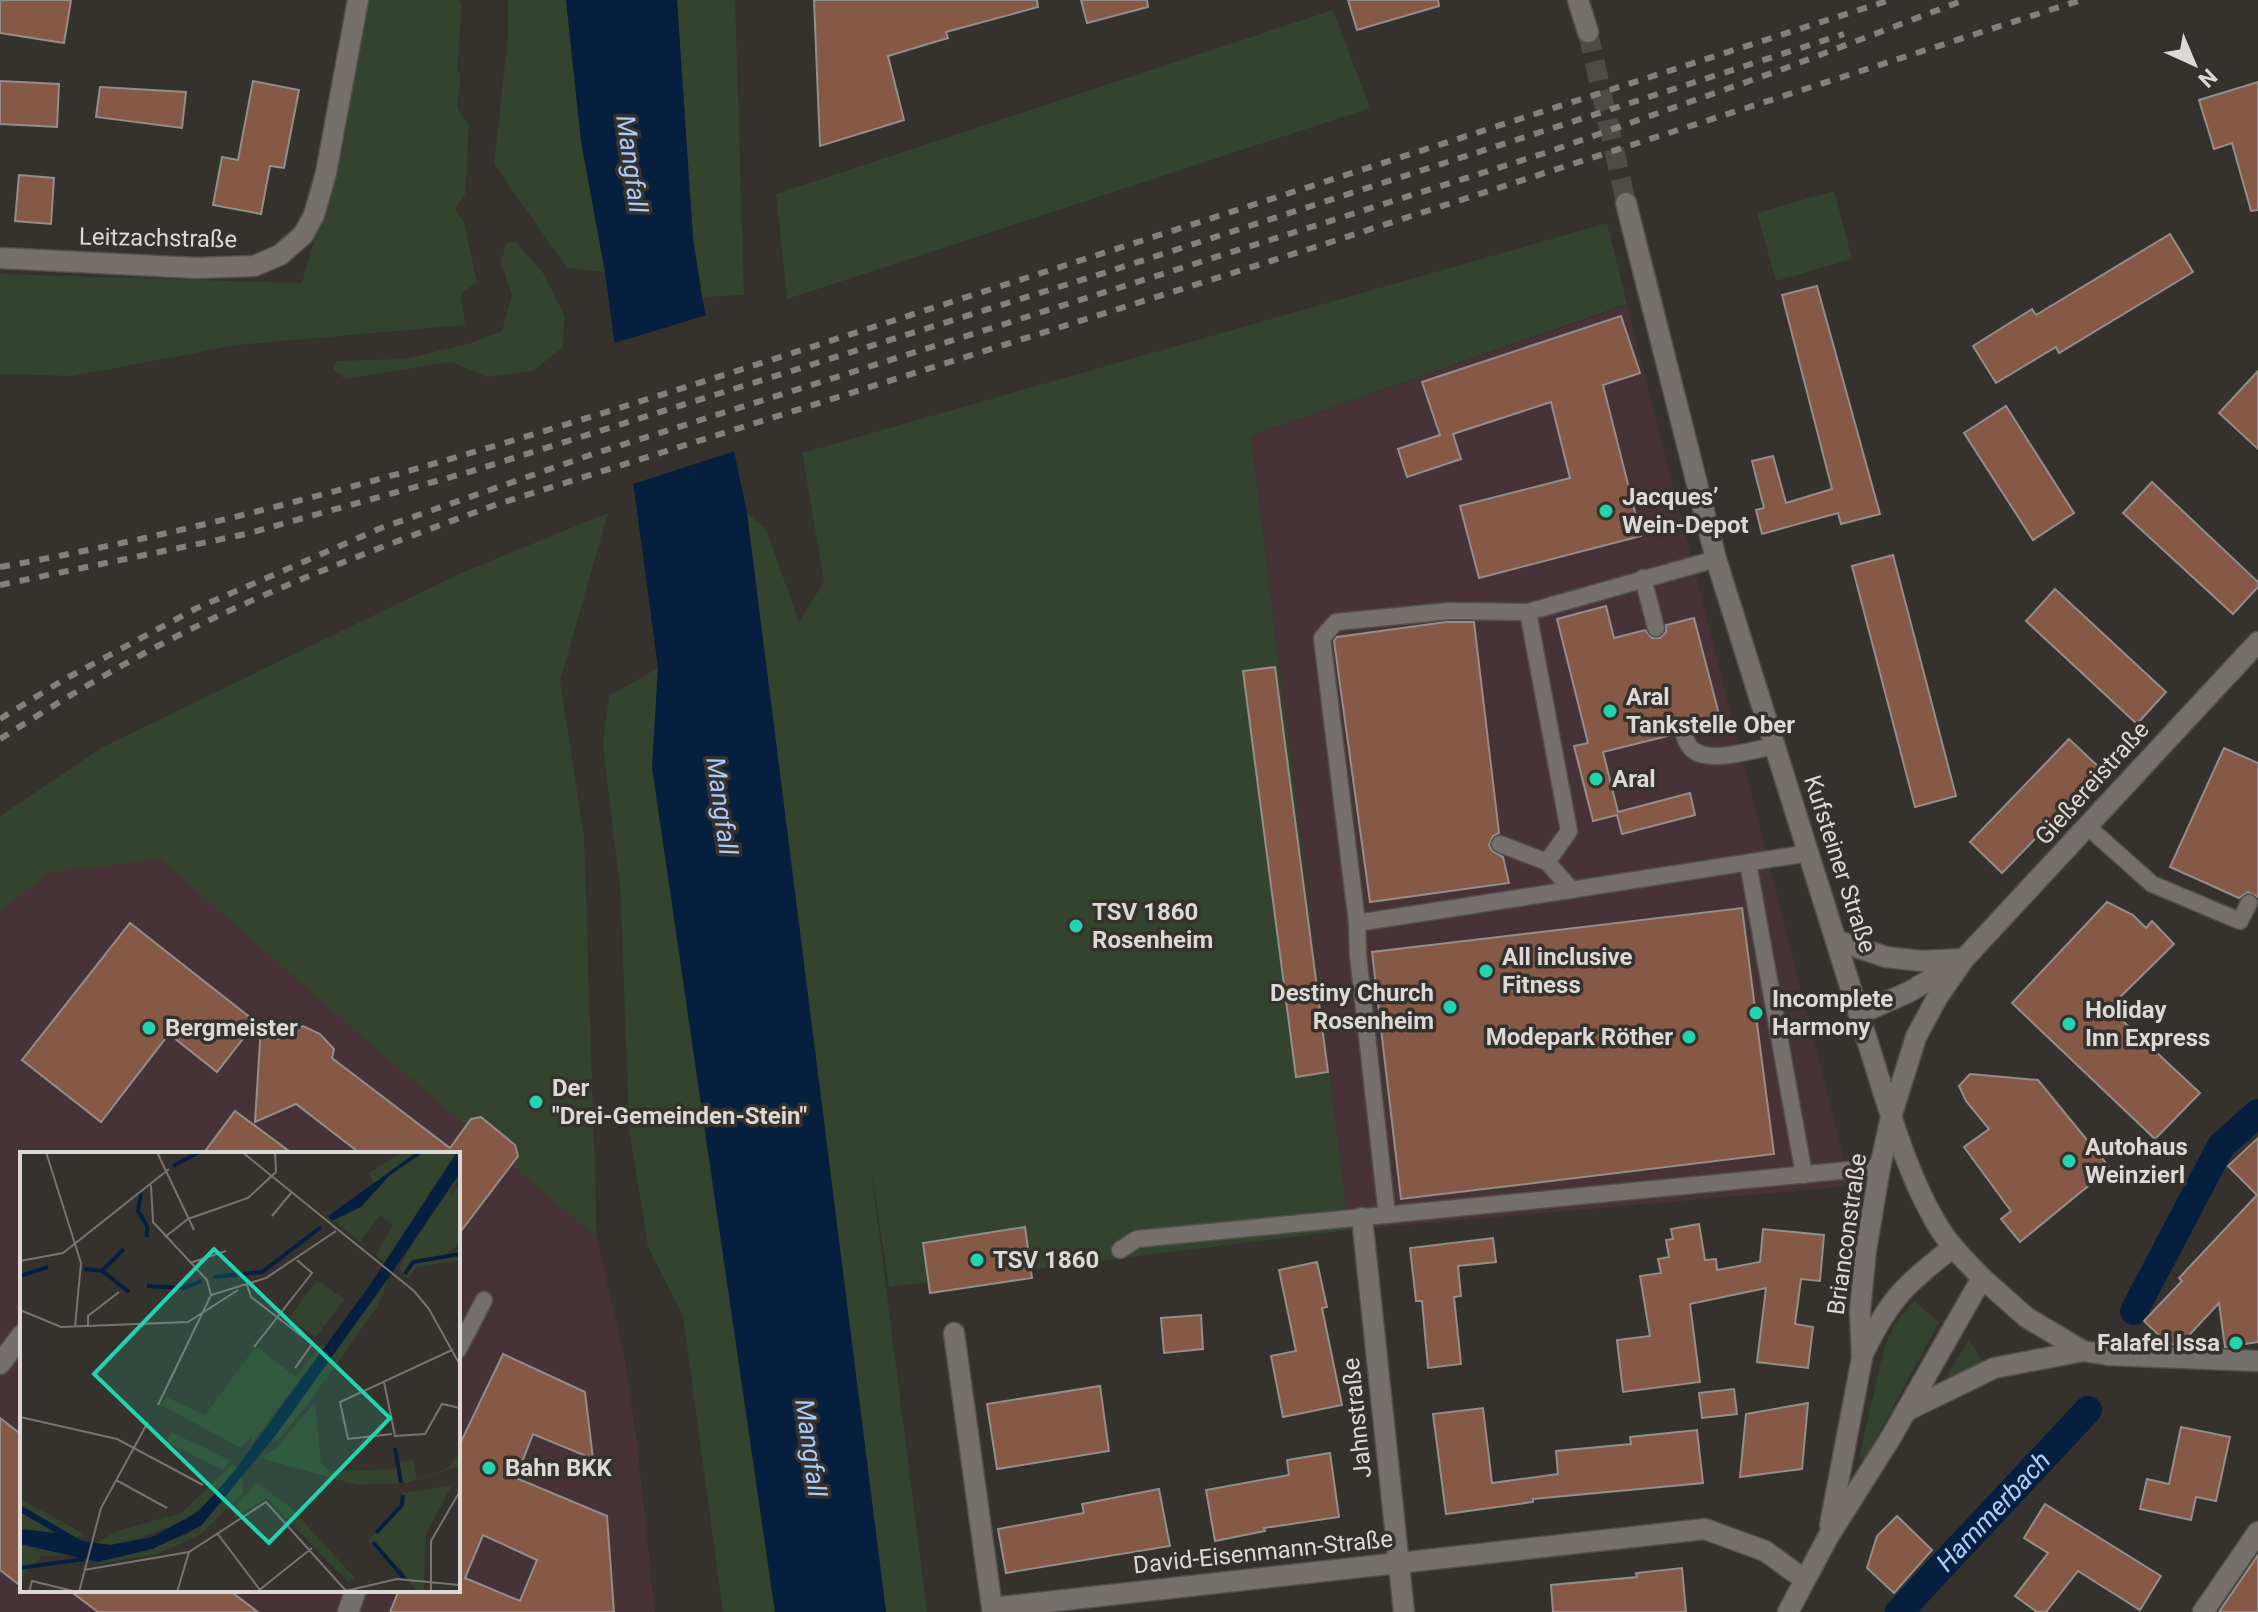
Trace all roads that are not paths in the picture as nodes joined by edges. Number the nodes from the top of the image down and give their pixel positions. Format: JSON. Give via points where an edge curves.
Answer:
{"nodes":[{"id":1,"x":358,"y":0,"type":"edge"},
{"id":2,"x":1578,"y":0,"type":"edge"},
{"id":3,"x":1588,"y":32,"type":"tunnel mouth"},
{"id":4,"x":1626,"y":203,"type":"tunnel mouth"},
{"id":5,"x":0,"y":258,"type":"edge"},
{"id":6,"x":1716,"y":559,"type":"junction"},
{"id":7,"x":1643,"y":578,"type":"junction"},
{"id":8,"x":1528,"y":612,"type":"junction"},
{"id":9,"x":1656,"y":628,"type":"dead end"},
{"id":10,"x":2258,"y":642,"type":"edge"},
{"id":11,"x":1683,"y":732,"type":"dead end"},
{"id":12,"x":1775,"y":746,"type":"junction"},
{"id":13,"x":2088,"y":827,"type":"junction"},
{"id":14,"x":1500,"y":844,"type":"dead end"},
{"id":15,"x":1809,"y":853,"type":"junction"},
{"id":16,"x":1547,"y":862,"type":"junction"},
{"id":17,"x":1748,"y":863,"type":"junction"},
{"id":18,"x":1572,"y":890,"type":"junction"},
{"id":19,"x":2249,"y":903,"type":"dead end"},
{"id":20,"x":1357,"y":923,"type":"junction"},
{"id":21,"x":1838,"y":941,"type":"junction"},
{"id":22,"x":1964,"y":959,"type":"junction"},
{"id":23,"x":1859,"y":1014,"type":"junction"},
{"id":24,"x":1891,"y":1117,"type":"junction"},
{"id":25,"x":1880,"y":1167,"type":"junction"},
{"id":26,"x":1804,"y":1175,"type":"junction"},
{"id":27,"x":1387,"y":1215,"type":"junction"},
{"id":28,"x":1362,"y":1218,"type":"junction"},
{"id":29,"x":1953,"y":1247,"type":"junction"},
{"id":30,"x":1120,"y":1250,"type":"dead end"},
{"id":31,"x":1982,"y":1278,"type":"junction"},
{"id":32,"x":484,"y":1300,"type":"dead end"},
{"id":33,"x":954,"y":1333,"type":"dead end"},
{"id":34,"x":20,"y":1338,"type":"edge"},
{"id":35,"x":460,"y":1346,"type":"edge"},
{"id":36,"x":2083,"y":1351,"type":"junction"},
{"id":37,"x":1862,"y":1358,"type":"junction"},
{"id":38,"x":2258,"y":1361,"type":"edge"},
{"id":39,"x":0,"y":1364,"type":"edge"},
{"id":40,"x":1906,"y":1411,"type":"junction"},
{"id":41,"x":2258,"y":1532,"type":"edge"},
{"id":42,"x":1828,"y":1537,"type":"junction"},
{"id":43,"x":1399,"y":1563,"type":"junction"},
{"id":44,"x":1804,"y":1579,"type":"junction"},
{"id":45,"x":355,"y":1592,"type":"edge"},
{"id":46,"x":348,"y":1612,"type":"edge"},
{"id":47,"x":1404,"y":1612,"type":"edge"},
{"id":48,"x":1788,"y":1612,"type":"edge"},
{"id":49,"x":2203,"y":1612,"type":"edge"}],
"edges":[{"from":1,"to":5,"type":"main road","name":"Leitzachstraße","via":[[314,215],[303,235],[280,255],[254,266],[197,268]]},
{"from":2,"to":3,"type":"main road"},
{"from":4,"to":6,"type":"main road","name":"Kufsteiner Straße"},
{"from":6,"to":7,"type":"lane"},
{"from":6,"to":12,"type":"main road","name":"Kufsteiner Straße"},
{"from":7,"to":8,"type":"lane"},
{"from":7,"to":9,"type":"lane"},
{"from":8,"to":16,"type":"lane","via":[[1569,831]]},
{"from":8,"to":20,"type":"lane","via":[[1336,622],[1322,638]]},
{"from":10,"to":13,"type":"main road","name":"Gießereistraße"},
{"from":11,"to":12,"type":"lane","via":[[1690,748],[1702,756]]},
{"from":12,"to":15,"type":"main road","name":"Kufsteiner Straße"},
{"from":13,"to":19,"type":"lane","via":[[2152,884],[2240,921]]},
{"from":13,"to":22,"type":"main road","name":"Gießereistraße"},
{"from":14,"to":16,"type":"lane"},
{"from":15,"to":17,"type":"lane"},
{"from":15,"to":21,"type":"main road","name":"Kufsteiner Straße"},
{"from":16,"to":18,"type":"lane"},
{"from":17,"to":18,"type":"lane"},
{"from":17,"to":26,"type":"lane"},
{"from":18,"to":20,"type":"lane"},
{"from":20,"to":27,"type":"lane"},
{"from":21,"to":22,"type":"main road","via":[[1886,957]]},
{"from":21,"to":23,"type":"main road","name":"Kufsteiner Straße"},
{"from":22,"to":23,"type":"main road","name":"Gießereistraße","via":[[1927,983]]},
{"from":22,"to":24,"type":"main road","name":"Gießereistraße","via":[[1916,1037]]},
{"from":23,"to":24,"type":"main road","name":"Kufsteiner Straße"},
{"from":24,"to":25,"type":"main road","name":"Brianconstraße"},
{"from":24,"to":29,"type":"main road","name":"Kufsteiner Straße","via":[[1913,1178]]},
{"from":25,"to":26,"type":"lane"},
{"from":25,"to":37,"type":"main road","name":"Brianconstraße","via":[[1860,1311]]},
{"from":26,"to":27,"type":"lane"},
{"from":27,"to":28,"type":"lane"},
{"from":28,"to":30,"type":"lane","via":[[1137,1239]]},
{"from":28,"to":43,"type":"main road","name":"Jahnstraße"},
{"from":29,"to":31,"type":"main road","name":"Kufsteiner Straße"},
{"from":29,"to":37,"type":"main road","name":"Brianconstraße","via":[[1896,1297]]},
{"from":31,"to":36,"type":"main road","name":"Kufsteiner Straße","via":[[2026,1317]]},
{"from":31,"to":40,"type":"main road","name":"Brianconstraße"},
{"from":32,"to":35,"type":"lane"},
{"from":33,"to":43,"type":"main road","name":"David-Eisenmann-Straße","via":[[992,1608]]},
{"from":34,"to":39,"type":"main road"},
{"from":36,"to":38,"type":"main road","name":"Kufsteiner Straße"},
{"from":36,"to":40,"type":"main road","via":[[1994,1368]]},
{"from":37,"to":42,"type":"main road","name":"Brianconstraße"},
{"from":40,"to":42,"type":"main road","name":"Brianconstraße"},
{"from":41,"to":49,"type":"main road"},
{"from":42,"to":44,"type":"main road","name":"Brianconstraße"},
{"from":43,"to":44,"type":"main road","name":"David-Eisenmann-Straße","via":[[1705,1529],[1765,1551]]},
{"from":43,"to":47,"type":"main road","name":"Jahnstraße"},
{"from":44,"to":48,"type":"main road","name":"Brianconstraße"},
{"from":45,"to":46,"type":"main road"}]}
